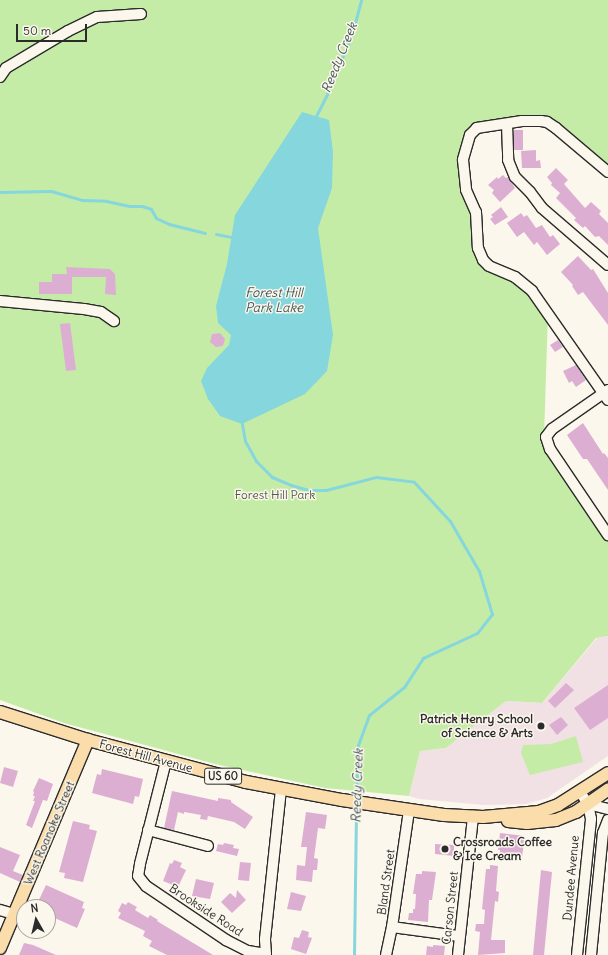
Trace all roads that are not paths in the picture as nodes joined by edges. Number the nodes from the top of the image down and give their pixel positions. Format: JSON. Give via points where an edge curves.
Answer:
{"nodes":[{"id":1,"x":141,"y":14,"type":"dead end"},
{"id":2,"x":3,"y":67,"type":"edge"},
{"id":3,"x":0,"y":77,"type":"edge"},
{"id":4,"x":507,"y":124,"type":"junction"},
{"id":5,"x":608,"y":172,"type":"edge"},
{"id":6,"x":608,"y":265,"type":"edge"},
{"id":7,"x":0,"y":301,"type":"edge"},
{"id":8,"x":114,"y":321,"type":"dead end"},
{"id":9,"x":606,"y":394,"type":"edge"},
{"id":10,"x":608,"y":535,"type":"edge"},
{"id":11,"x":0,"y":712,"type":"edge"},
{"id":12,"x":88,"y":740,"type":"junction"},
{"id":13,"x":166,"y":761,"type":"junction"},
{"id":14,"x":608,"y":773,"type":"edge"},
{"id":15,"x":281,"y":789,"type":"junction"},
{"id":16,"x":608,"y":790,"type":"edge"},
{"id":17,"x":580,"y":792,"type":"junction"},
{"id":18,"x":588,"y":804,"type":"junction"},
{"id":19,"x":608,"y":809,"type":"edge"},
{"id":20,"x":404,"y":810,"type":"junction"},
{"id":21,"x":478,"y":817,"type":"junction"},
{"id":22,"x":608,"y":820,"type":"edge"},
{"id":23,"x":148,"y":830,"type":"junction"},
{"id":24,"x":588,"y":843,"type":"junction"},
{"id":25,"x":602,"y":843,"type":"junction"},
{"id":26,"x":208,"y":846,"type":"dead end"},
{"id":27,"x":0,"y":910,"type":"edge"},
{"id":28,"x":14,"y":914,"type":"junction"},
{"id":29,"x":392,"y":927,"type":"junction"},
{"id":30,"x":460,"y":936,"type":"junction"},
{"id":31,"x":0,"y":948,"type":"edge"},
{"id":32,"x":266,"y":954,"type":"edge"},
{"id":33,"x":386,"y":955,"type":"edge"},
{"id":34,"x":458,"y":955,"type":"edge"},
{"id":35,"x":577,"y":955,"type":"edge"},
{"id":36,"x":591,"y":955,"type":"edge"}],
"edges":[{"from":1,"to":2,"type":"street","via":[[97,17]]},
{"from":2,"to":3,"type":"street"},
{"from":4,"to":5,"type":"street","via":[[522,121],[547,122]]},
{"from":4,"to":6,"type":"street","via":[[507,153],[509,166],[515,177],[542,208]]},
{"from":4,"to":9,"type":"street","via":[[474,130],[464,151],[464,179],[476,212],[480,255],[489,266],[515,276],[532,291]]},
{"from":7,"to":8,"type":"street","via":[[84,308],[101,312]]},
{"from":9,"to":10,"type":"street","via":[[552,429],[546,437],[550,449]]},
{"from":11,"to":12,"type":"main road","name":"Forest Hill Avenue"},
{"from":12,"to":13,"type":"main road","name":"Forest Hill Avenue","number":"US 60"},
{"from":12,"to":28,"type":"main road","name":"West Roanoke Street"},
{"from":13,"to":15,"type":"main road","name":"Forest Hill Avenue","number":"US 60"},
{"from":13,"to":23,"type":"street","name":"Brookside Road"},
{"from":14,"to":17,"type":"main road","number":"US 60"},
{"from":15,"to":20,"type":"main road","name":"Forest Hill Avenue","number":"US 60"},
{"from":15,"to":32,"type":"street","name":"Brookside Road","via":[[265,938]]},
{"from":16,"to":18,"type":"main road","number":"US 60"},
{"from":17,"to":18,"type":"street"},
{"from":17,"to":21,"type":"main road","name":"Forest Hill Avenue","number":"US 60","via":[[553,808],[539,812]]},
{"from":18,"to":19,"type":"street"},
{"from":18,"to":21,"type":"main road","name":"Forest Hill Avenue","number":"US 60","via":[[556,820],[535,823]]},
{"from":18,"to":24,"type":"street","name":"Dundee Avenue","via":[[591,819]]},
{"from":20,"to":21,"type":"main road","name":"Forest Hill Avenue","number":"US 60"},
{"from":20,"to":29,"type":"street","name":"Bland Street"},
{"from":21,"to":30,"type":"street","name":"Carson Street"},
{"from":22,"to":25,"type":"street"},
{"from":23,"to":26,"type":"street"},
{"from":23,"to":32,"type":"street","name":"Brookside Road","via":[[138,876],[146,886],[226,940],[248,951]]},
{"from":24,"to":25,"type":"street"},
{"from":24,"to":35,"type":"street","name":"Dundee Avenue"},
{"from":25,"to":36,"type":"street"},
{"from":27,"to":28,"type":"street"},
{"from":28,"to":31,"type":"main road","name":"West Roanoke Street"},
{"from":29,"to":30,"type":"street"},
{"from":29,"to":33,"type":"street","name":"Bland Street"},
{"from":30,"to":34,"type":"street","name":"Carson Street"}]}
